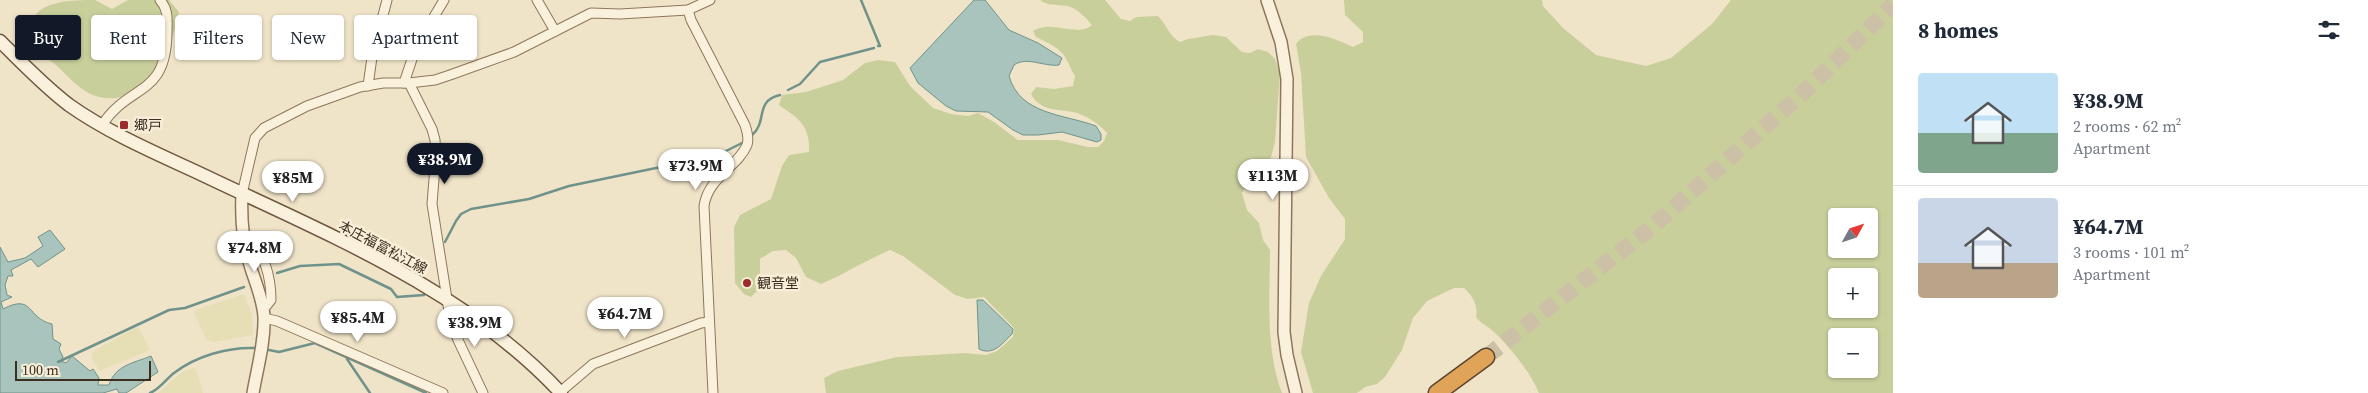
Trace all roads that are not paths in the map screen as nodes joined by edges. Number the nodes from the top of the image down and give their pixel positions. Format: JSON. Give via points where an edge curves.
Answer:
{"nodes":[{"id":1,"x":160,"y":0,"type":"edge"},
{"id":2,"x":387,"y":0,"type":"edge"},
{"id":3,"x":444,"y":0,"type":"edge"},
{"id":4,"x":537,"y":0,"type":"edge"},
{"id":5,"x":710,"y":0,"type":"edge"},
{"id":6,"x":1267,"y":0,"type":"edge"},
{"id":7,"x":688,"y":10,"type":"junction"},
{"id":8,"x":555,"y":31,"type":"junction"},
{"id":9,"x":0,"y":41,"type":"edge"},
{"id":10,"x":406,"y":83,"type":"junction"},
{"id":11,"x":368,"y":86,"type":"junction"},
{"id":12,"x":102,"y":125,"type":"junction"},
{"id":13,"x":242,"y":194,"type":"junction"},
{"id":14,"x":446,"y":299,"type":"junction"},
{"id":15,"x":264,"y":314,"type":"junction"},
{"id":16,"x":708,"y":322,"type":"junction"},
{"id":17,"x":1486,"y":357,"type":"tunnel mouth"},
{"id":18,"x":439,"y":392,"type":"edge"},
{"id":19,"x":253,"y":393,"type":"edge"},
{"id":20,"x":483,"y":393,"type":"edge"},
{"id":21,"x":560,"y":393,"type":"edge"},
{"id":22,"x":713,"y":393,"type":"edge"},
{"id":23,"x":1296,"y":393,"type":"edge"},
{"id":24,"x":1437,"y":393,"type":"edge"}],
"edges":[{"from":1,"to":12,"type":"street","via":[[167,12],[167,49],[156,78],[110,112]]},
{"from":2,"to":11,"type":"street"},
{"from":3,"to":10,"type":"street","via":[[416,47]]},
{"from":4,"to":8,"type":"street"},
{"from":5,"to":7,"type":"street"},
{"from":6,"to":23,"type":"street","via":[[1281,42],[1287,79],[1284,332]]},
{"from":7,"to":8,"type":"street","via":[[591,13]]},
{"from":7,"to":16,"type":"street","via":[[747,132],[748,143],[704,200]]},
{"from":8,"to":10,"type":"street","via":[[514,52],[436,80]]},
{"from":9,"to":12,"type":"main road","name":"本庄福富松江線","via":[[55,93]]},
{"from":10,"to":11,"type":"street"},
{"from":10,"to":14,"type":"street","via":[[428,118],[435,140],[432,204]]},
{"from":11,"to":13,"type":"street","via":[[307,106],[264,128],[255,138]]},
{"from":12,"to":13,"type":"main road","name":"本庄福富松江線"},
{"from":13,"to":14,"type":"main road","name":"本庄福富松江線","via":[[370,255]]},
{"from":13,"to":15,"type":"street","via":[[244,239]]},
{"from":14,"to":20,"type":"street","via":[[458,340]]},
{"from":14,"to":21,"type":"main road","name":"本庄福富松江線","via":[[505,340]]},
{"from":15,"to":18,"type":"street"},
{"from":15,"to":19,"type":"street"},
{"from":16,"to":21,"type":"street","via":[[598,362]]},
{"from":16,"to":22,"type":"street"},
{"from":17,"to":24,"type":"highway"}]}
